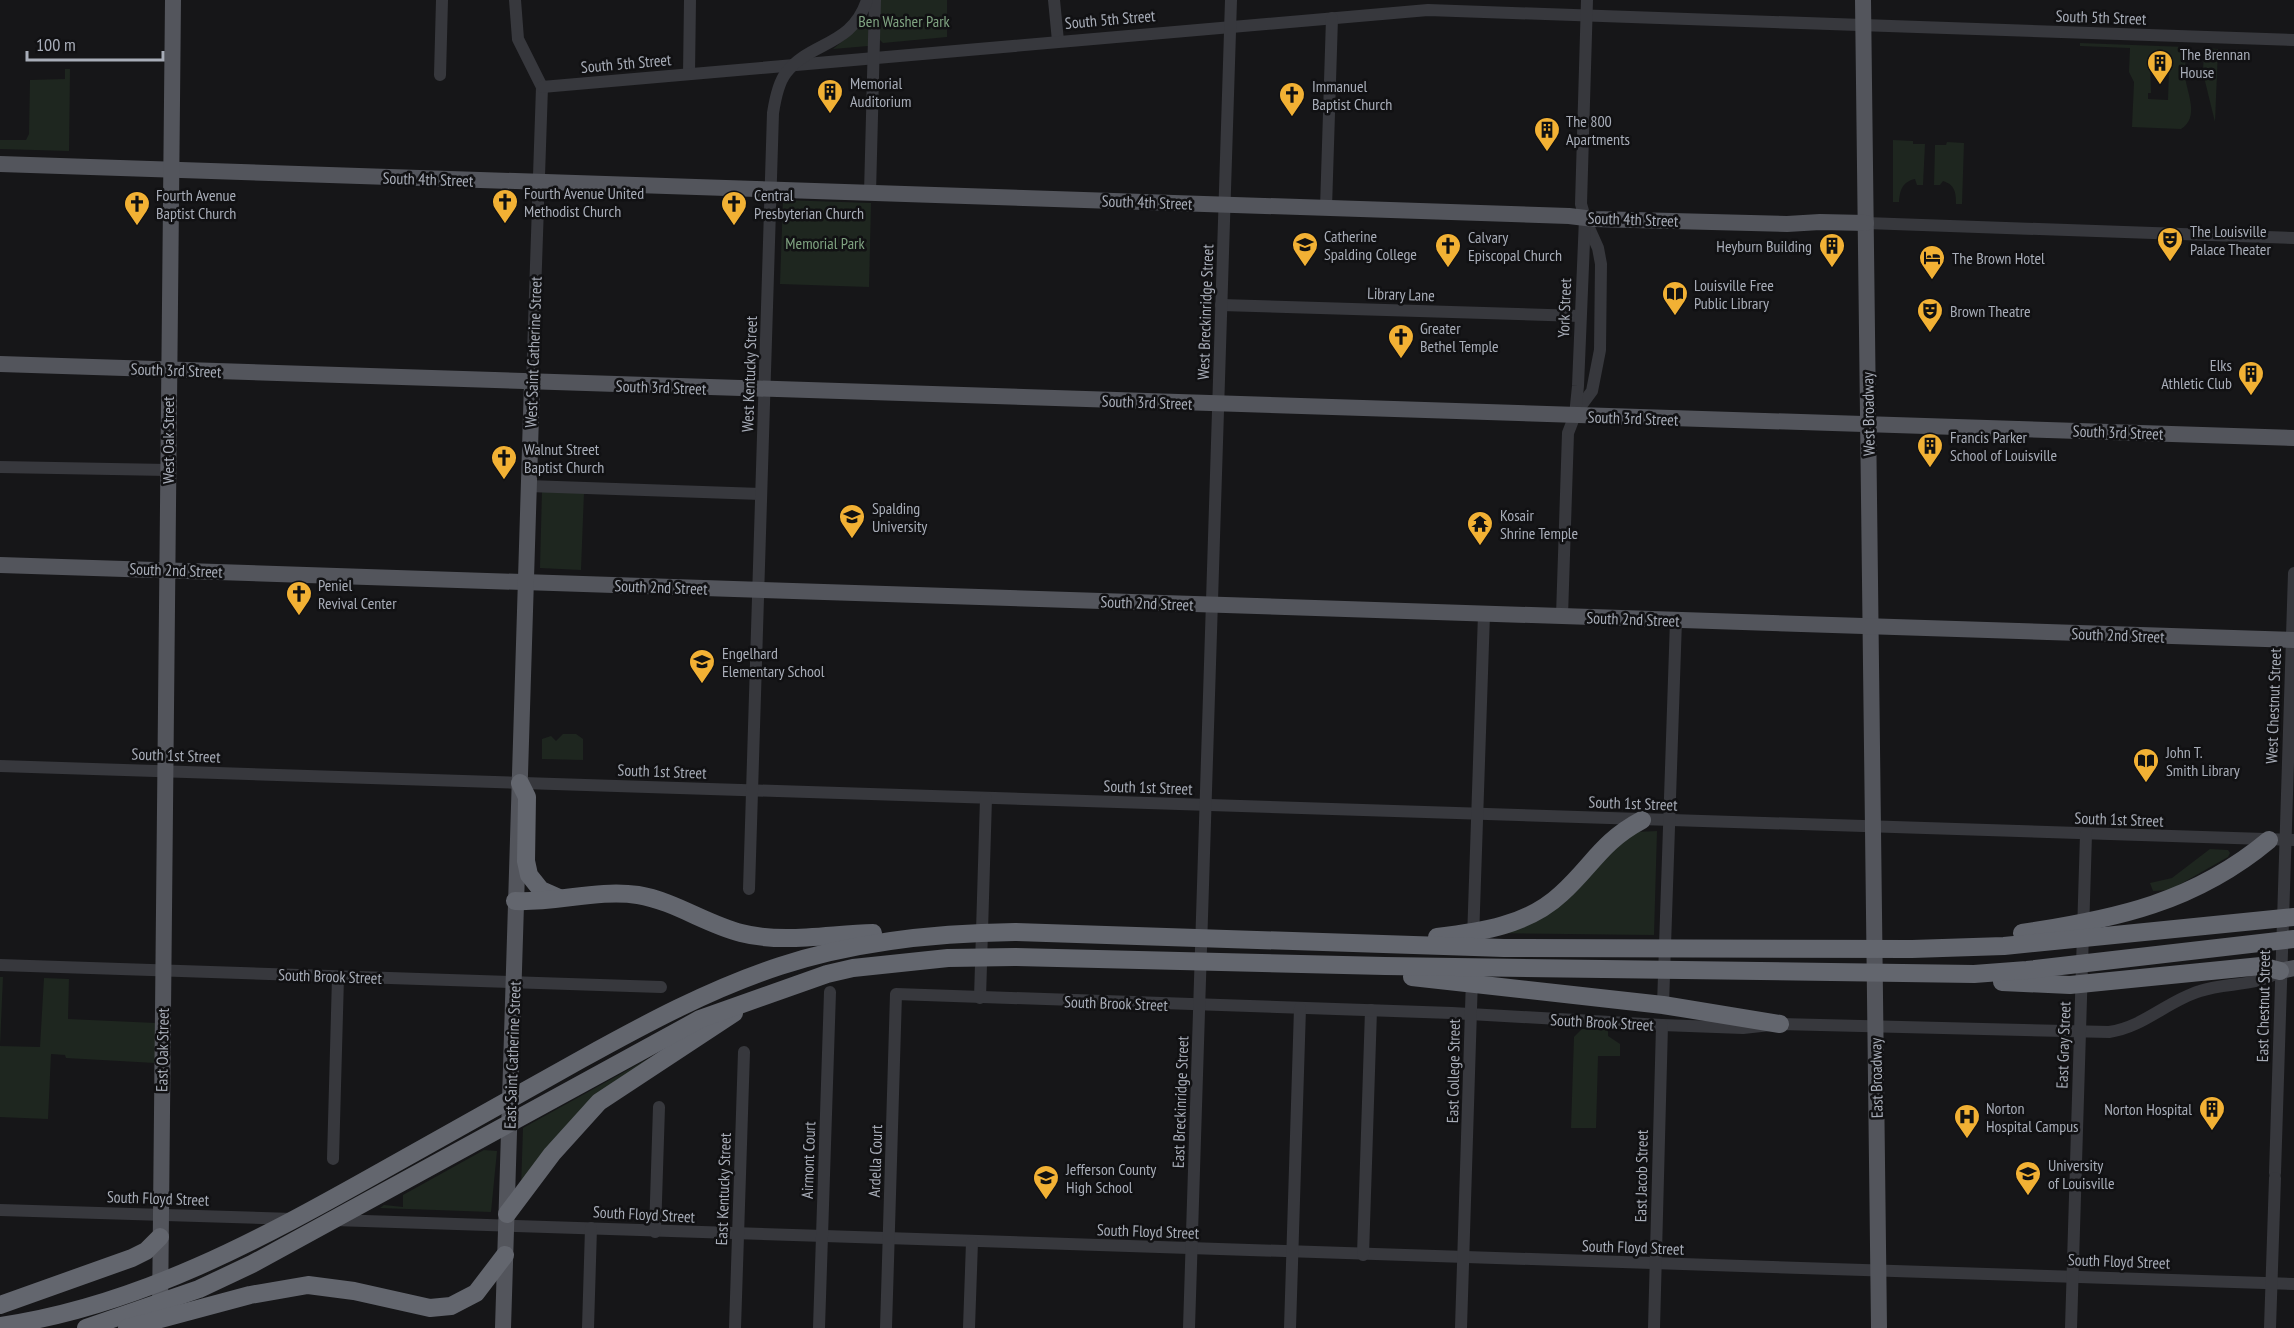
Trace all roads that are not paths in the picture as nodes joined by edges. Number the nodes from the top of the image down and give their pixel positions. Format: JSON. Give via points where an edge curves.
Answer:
{"nodes":[{"id":1,"x":173,"y":0,"type":"edge"},
{"id":2,"x":442,"y":0,"type":"edge"},
{"id":3,"x":515,"y":0,"type":"edge"},
{"id":4,"x":690,"y":0,"type":"edge"},
{"id":5,"x":867,"y":0,"type":"edge"},
{"id":6,"x":875,"y":0,"type":"edge"},
{"id":7,"x":1054,"y":0,"type":"edge"},
{"id":8,"x":1231,"y":0,"type":"edge"},
{"id":9,"x":1587,"y":0,"type":"edge"},
{"id":10,"x":1863,"y":0,"type":"edge"},
{"id":11,"x":1586,"y":15,"type":"junction"},
{"id":12,"x":1332,"y":18,"type":"junction"},
{"id":13,"x":1230,"y":25,"type":"junction"},
{"id":14,"x":1864,"y":25,"type":"junction"},
{"id":15,"x":2294,"y":40,"type":"edge"},
{"id":16,"x":1058,"y":41,"type":"junction"},
{"id":17,"x":875,"y":57,"type":"junction"},
{"id":18,"x":796,"y":64,"type":"junction"},
{"id":19,"x":689,"y":74,"type":"junction"},
{"id":20,"x":440,"y":75,"type":"dead end"},
{"id":21,"x":542,"y":87,"type":"junction"},
{"id":22,"x":0,"y":164,"type":"edge"},
{"id":23,"x":171,"y":170,"type":"junction"},
{"id":24,"x":538,"y":182,"type":"junction"},
{"id":25,"x":771,"y":190,"type":"junction"},
{"id":26,"x":870,"y":193,"type":"junction"},
{"id":27,"x":1225,"y":205,"type":"junction"},
{"id":28,"x":1326,"y":208,"type":"junction"},
{"id":29,"x":1585,"y":218,"type":"junction"},
{"id":30,"x":1866,"y":223,"type":"junction"},
{"id":31,"x":2294,"y":237,"type":"edge"},
{"id":32,"x":1221,"y":305,"type":"junction"},
{"id":33,"x":1580,"y":316,"type":"junction"},
{"id":34,"x":0,"y":364,"type":"edge"},
{"id":35,"x":169,"y":370,"type":"junction"},
{"id":36,"x":532,"y":382,"type":"junction"},
{"id":37,"x":765,"y":390,"type":"junction"},
{"id":38,"x":1218,"y":405,"type":"junction"},
{"id":39,"x":1575,"y":415,"type":"junction"},
{"id":40,"x":1869,"y":425,"type":"junction"},
{"id":41,"x":2294,"y":438,"type":"edge"},
{"id":42,"x":0,"y":466,"type":"edge"},
{"id":43,"x":168,"y":470,"type":"junction"},
{"id":44,"x":528,"y":486,"type":"junction"},
{"id":45,"x":761,"y":494,"type":"junction"},
{"id":46,"x":0,"y":565,"type":"edge"},
{"id":47,"x":168,"y":570,"type":"junction"},
{"id":48,"x":2294,"y":573,"type":"edge"},
{"id":49,"x":526,"y":582,"type":"junction"},
{"id":50,"x":758,"y":590,"type":"junction"},
{"id":51,"x":1212,"y":605,"type":"junction"},
{"id":52,"x":1484,"y":614,"type":"junction"},
{"id":53,"x":1562,"y":616,"type":"junction"},
{"id":54,"x":1676,"y":620,"type":"junction"},
{"id":55,"x":1871,"y":627,"type":"junction"},
{"id":56,"x":2293,"y":640,"type":"edge"},
{"id":57,"x":0,"y":766,"type":"edge"},
{"id":58,"x":165,"y":771,"type":"junction"},
{"id":59,"x":520,"y":783,"type":"junction"},
{"id":60,"x":752,"y":790,"type":"junction"},
{"id":61,"x":986,"y":798,"type":"junction"},
{"id":62,"x":1206,"y":806,"type":"junction"},
{"id":63,"x":1479,"y":815,"type":"junction"},
{"id":64,"x":1642,"y":820,"type":"junction"},
{"id":65,"x":1670,"y":820,"type":"junction"},
{"id":66,"x":1874,"y":827,"type":"junction"},
{"id":67,"x":2086,"y":834,"type":"junction"},
{"id":68,"x":2283,"y":840,"type":"edge"},
{"id":69,"x":749,"y":889,"type":"dead end"},
{"id":70,"x":559,"y":898,"type":"junction"},
{"id":71,"x":515,"y":901,"type":"junction"},
{"id":72,"x":2294,"y":917,"type":"edge"},
{"id":73,"x":2294,"y":939,"type":"edge"},
{"id":74,"x":848,"y":941,"type":"junction"},
{"id":75,"x":1442,"y":941,"type":"junction"},
{"id":76,"x":1912,"y":949,"type":"junction"},
{"id":77,"x":0,"y":965,"type":"edge"},
{"id":78,"x":2287,"y":970,"type":"edge"},
{"id":79,"x":163,"y":971,"type":"junction"},
{"id":80,"x":1441,"y":973,"type":"junction"},
{"id":81,"x":1893,"y":973,"type":"junction"},
{"id":82,"x":338,"y":977,"type":"junction"},
{"id":83,"x":514,"y":982,"type":"junction"},
{"id":84,"x":661,"y":987,"type":"dead end"},
{"id":85,"x":830,"y":992,"type":"dead end"},
{"id":86,"x":896,"y":994,"type":"joint"},
{"id":87,"x":980,"y":998,"type":"junction"},
{"id":88,"x":1199,"y":1005,"type":"junction"},
{"id":89,"x":1663,"y":1005,"type":"junction"},
{"id":90,"x":1300,"y":1008,"type":"junction"},
{"id":91,"x":1371,"y":1011,"type":"junction"},
{"id":92,"x":726,"y":1014,"type":"junction"},
{"id":93,"x":1470,"y":1014,"type":"junction"},
{"id":94,"x":1780,"y":1024,"type":"junction"},
{"id":95,"x":1662,"y":1025,"type":"junction"},
{"id":96,"x":1876,"y":1027,"type":"junction"},
{"id":97,"x":2080,"y":1032,"type":"junction"},
{"id":98,"x":744,"y":1052,"type":"dead end"},
{"id":99,"x":659,"y":1107,"type":"dead end"},
{"id":100,"x":333,"y":1159,"type":"dead end"},
{"id":101,"x":0,"y":1210,"type":"edge"},
{"id":102,"x":160,"y":1215,"type":"junction"},
{"id":103,"x":507,"y":1219,"type":"junction"},
{"id":104,"x":591,"y":1228,"type":"junction"},
{"id":105,"x":655,"y":1232,"type":"junction"},
{"id":106,"x":738,"y":1234,"type":"junction"},
{"id":107,"x":160,"y":1237,"type":"junction"},
{"id":108,"x":821,"y":1237,"type":"junction"},
{"id":109,"x":889,"y":1239,"type":"junction"},
{"id":110,"x":972,"y":1242,"type":"junction"},
{"id":111,"x":1192,"y":1250,"type":"junction"},
{"id":112,"x":1292,"y":1253,"type":"junction"},
{"id":113,"x":505,"y":1255,"type":"junction"},
{"id":114,"x":1364,"y":1255,"type":"junction"},
{"id":115,"x":1464,"y":1256,"type":"junction"},
{"id":116,"x":1656,"y":1265,"type":"junction"},
{"id":117,"x":1879,"y":1270,"type":"junction"},
{"id":118,"x":2072,"y":1276,"type":"junction"},
{"id":119,"x":2272,"y":1283,"type":"junction"},
{"id":120,"x":2294,"y":1284,"type":"edge"},
{"id":121,"x":0,"y":1305,"type":"edge"},
{"id":122,"x":129,"y":1323,"type":"edge"},
{"id":123,"x":0,"y":1326,"type":"edge"},
{"id":124,"x":86,"y":1328,"type":"edge"},
{"id":125,"x":160,"y":1328,"type":"edge"},
{"id":126,"x":503,"y":1328,"type":"edge"},
{"id":127,"x":588,"y":1328,"type":"edge"},
{"id":128,"x":735,"y":1328,"type":"edge"},
{"id":129,"x":819,"y":1328,"type":"edge"},
{"id":130,"x":886,"y":1328,"type":"edge"},
{"id":131,"x":969,"y":1328,"type":"edge"},
{"id":132,"x":1189,"y":1328,"type":"edge"},
{"id":133,"x":1290,"y":1328,"type":"edge"},
{"id":134,"x":1461,"y":1328,"type":"edge"},
{"id":135,"x":1654,"y":1328,"type":"edge"},
{"id":136,"x":1879,"y":1328,"type":"edge"},
{"id":137,"x":2071,"y":1328,"type":"edge"},
{"id":138,"x":2270,"y":1328,"type":"edge"}],
"edges":[{"from":1,"to":23,"type":"main road","name":"West Oak Street"},
{"from":2,"to":20,"type":"street"},
{"from":3,"to":21,"type":"street","name":"West Saint Catherine Street","via":[[518,39]]},
{"from":4,"to":19,"type":"street"},
{"from":5,"to":18,"type":"street","name":"West Kentucky Street","via":[[847,32]]},
{"from":6,"to":17,"type":"street"},
{"from":7,"to":16,"type":"street"},
{"from":8,"to":13,"type":"street","name":"West Breckinridge Street"},
{"from":9,"to":11,"type":"street","name":"York Street"},
{"from":10,"to":14,"type":"main road","name":"West Broadway"},
{"from":11,"to":12,"type":"street","name":"South 5th Street","via":[[1428,10]]},
{"from":11,"to":14,"type":"street","name":"South 5th Street"},
{"from":11,"to":29,"type":"street","name":"York Street","via":[[1581,204]]},
{"from":12,"to":13,"type":"street","name":"South 5th Street"},
{"from":12,"to":28,"type":"street"},
{"from":13,"to":16,"type":"street","name":"South 5th Street"},
{"from":13,"to":27,"type":"street","name":"West Breckinridge Street"},
{"from":14,"to":15,"type":"street","name":"South 5th Street"},
{"from":14,"to":30,"type":"main road","name":"West Broadway"},
{"from":16,"to":17,"type":"street","name":"South 5th Street"},
{"from":17,"to":18,"type":"street","name":"South 5th Street"},
{"from":17,"to":26,"type":"street"},
{"from":18,"to":19,"type":"street","name":"South 5th Street"},
{"from":18,"to":25,"type":"street","name":"West Kentucky Street","via":[[785,74],[775,99]]},
{"from":19,"to":21,"type":"street","name":"South 5th Street"},
{"from":21,"to":24,"type":"street","name":"West Saint Catherine Street"},
{"from":22,"to":23,"type":"main road","name":"South 4th Street"},
{"from":23,"to":24,"type":"main road","name":"South 4th Street"},
{"from":23,"to":35,"type":"main road","name":"West Oak Street"},
{"from":24,"to":25,"type":"main road","name":"South 4th Street"},
{"from":24,"to":36,"type":"street","name":"West Saint Catherine Street"},
{"from":25,"to":26,"type":"main road","name":"South 4th Street"},
{"from":25,"to":37,"type":"street","name":"West Kentucky Street"},
{"from":26,"to":27,"type":"main road","name":"South 4th Street"},
{"from":27,"to":28,"type":"main road","name":"South 4th Street"},
{"from":27,"to":32,"type":"street","name":"West Breckinridge Street"},
{"from":28,"to":29,"type":"main road","name":"South 4th Street"},
{"from":29,"to":30,"type":"main road","name":"South 4th Street"},
{"from":29,"to":33,"type":"street","name":"York Street"},
{"from":29,"to":39,"type":"street","via":[[1601,264],[1600,350],[1592,391]]},
{"from":30,"to":31,"type":"street","name":"South 4th Street"},
{"from":30,"to":40,"type":"main road","name":"West Broadway"},
{"from":32,"to":33,"type":"street","name":"Library Lane"},
{"from":32,"to":38,"type":"street","name":"West Breckinridge Street"},
{"from":33,"to":39,"type":"street","name":"York Street"},
{"from":34,"to":35,"type":"main road","name":"South 3rd Street"},
{"from":35,"to":36,"type":"main road","name":"South 3rd Street"},
{"from":35,"to":43,"type":"main road","name":"West Oak Street"},
{"from":36,"to":37,"type":"main road","name":"South 3rd Street"},
{"from":36,"to":44,"type":"main road","name":"West Saint Catherine Street"},
{"from":37,"to":38,"type":"main road","name":"South 3rd Street"},
{"from":37,"to":45,"type":"street","name":"West Kentucky Street"},
{"from":38,"to":39,"type":"main road","name":"South 3rd Street"},
{"from":38,"to":51,"type":"street","name":"West Breckinridge Street"},
{"from":39,"to":40,"type":"main road","name":"South 3rd Street"},
{"from":39,"to":53,"type":"street","name":"York Street","via":[[1568,433]]},
{"from":40,"to":41,"type":"main road","name":"South 3rd Street"},
{"from":40,"to":55,"type":"main road","name":"West Broadway"},
{"from":42,"to":43,"type":"street"},
{"from":43,"to":47,"type":"main road","name":"West Oak Street"},
{"from":44,"to":45,"type":"street"},
{"from":44,"to":49,"type":"main road","name":"West Saint Catherine Street"},
{"from":45,"to":50,"type":"street","name":"West Kentucky Street"},
{"from":46,"to":47,"type":"main road","name":"South 2nd Street"},
{"from":47,"to":49,"type":"main road","name":"South 2nd Street"},
{"from":47,"to":58,"type":"main road","name":"West Oak Street"},
{"from":48,"to":56,"type":"street","name":"West Chestnut Street"},
{"from":49,"to":50,"type":"main road","name":"South 2nd Street"},
{"from":49,"to":59,"type":"main road","name":"West Saint Catherine Street"},
{"from":50,"to":51,"type":"main road","name":"South 2nd Street"},
{"from":50,"to":60,"type":"street","name":"West Kentucky Street"},
{"from":51,"to":52,"type":"main road","name":"South 2nd Street"},
{"from":51,"to":62,"type":"street","name":"West Breckinridge Street"},
{"from":52,"to":53,"type":"main road","name":"South 2nd Street"},
{"from":52,"to":63,"type":"street","name":"East College Street"},
{"from":53,"to":54,"type":"main road","name":"South 2nd Street"},
{"from":54,"to":55,"type":"main road","name":"South 2nd Street"},
{"from":54,"to":65,"type":"street"},
{"from":55,"to":56,"type":"main road","name":"South 2nd Street"},
{"from":55,"to":66,"type":"main road","name":"West Broadway"},
{"from":56,"to":68,"type":"street","name":"West Chestnut Street"},
{"from":57,"to":58,"type":"street","name":"South 1st Street"},
{"from":58,"to":59,"type":"street","name":"South 1st Street"},
{"from":58,"to":79,"type":"main road","name":"East Oak Street"},
{"from":59,"to":60,"type":"street","name":"South 1st Street"},
{"from":59,"to":70,"type":"highway","via":[[527,797],[529,875],[541,890]]},
{"from":59,"to":71,"type":"main road","name":"East Saint Catherine Street"},
{"from":60,"to":61,"type":"street","name":"South 1st Street"},
{"from":60,"to":69,"type":"street"},
{"from":61,"to":62,"type":"street","name":"South 1st Street"},
{"from":61,"to":87,"type":"street"},
{"from":62,"to":63,"type":"street","name":"South 1st Street"},
{"from":62,"to":88,"type":"street","name":"East Breckinridge Street"},
{"from":63,"to":64,"type":"street","name":"South 1st Street"},
{"from":63,"to":93,"type":"street","name":"East College Street"},
{"from":64,"to":65,"type":"street","name":"South 1st Street"},
{"from":64,"to":75,"type":"highway","via":[[1606,844],[1554,901],[1520,921]]},
{"from":65,"to":66,"type":"street","name":"South 1st Street"},
{"from":65,"to":89,"type":"street"},
{"from":66,"to":67,"type":"street","name":"South 1st Street"},
{"from":66,"to":96,"type":"main road","name":"East Broadway"},
{"from":67,"to":68,"type":"street","name":"South 1st Street"},
{"from":67,"to":97,"type":"street","name":"East Gray Street"},
{"from":68,"to":76,"type":"highway","via":[[2185,893],[2144,909],[2094,921]]},
{"from":68,"to":78,"type":"street","name":"East Chestnut Street"},
{"from":70,"to":71,"type":"highway"},
{"from":70,"to":74,"type":"highway","via":[[630,894],[753,936]]},
{"from":71,"to":83,"type":"main road","name":"East Saint Catherine Street"},
{"from":72,"to":76,"type":"highway","via":[[2004,946]]},
{"from":73,"to":81,"type":"highway","via":[[2027,970]]},
{"from":74,"to":75,"type":"highway","via":[[1015,932],[1372,944]]},
{"from":74,"to":123,"type":"highway","via":[[693,1001],[340,1195],[191,1271],[130,1294],[42,1319]]},
{"from":75,"to":76,"type":"highway","via":[[1504,948]]},
{"from":77,"to":79,"type":"street","name":"South Brook Street"},
{"from":78,"to":81,"type":"highway","via":[[2261,966],[2070,985]]},
{"from":78,"to":97,"type":"street","name":"South Brook Street","via":[[2265,980],[2198,992],[2126,1030]]},
{"from":78,"to":119,"type":"street","name":"East Chestnut Street"},
{"from":79,"to":82,"type":"street","name":"South Brook Street"},
{"from":79,"to":102,"type":"main road","name":"East Oak Street"},
{"from":80,"to":81,"type":"highway","via":[[1507,967]]},
{"from":80,"to":89,"type":"highway","via":[[1506,987]]},
{"from":80,"to":92,"type":"highway","via":[[1294,963],[948,958],[827,974],[753,999]]},
{"from":82,"to":83,"type":"street","name":"South Brook Street"},
{"from":82,"to":100,"type":"street"},
{"from":83,"to":84,"type":"street","name":"South Brook Street"},
{"from":83,"to":103,"type":"main road","name":"East Saint Catherine Street"},
{"from":85,"to":108,"type":"street","name":"Airmont Court"},
{"from":86,"to":87,"type":"street","name":"South Brook Street"},
{"from":86,"to":109,"type":"street","name":"Ardella Court"},
{"from":87,"to":88,"type":"street","name":"South Brook Street"},
{"from":88,"to":90,"type":"street","name":"South Brook Street"},
{"from":88,"to":111,"type":"street","name":"East Breckinridge Street"},
{"from":89,"to":94,"type":"highway"},
{"from":90,"to":91,"type":"street","name":"South Brook Street"},
{"from":90,"to":112,"type":"street"},
{"from":91,"to":93,"type":"street","name":"South Brook Street"},
{"from":91,"to":114,"type":"street"},
{"from":92,"to":103,"type":"highway","via":[[599,1102],[552,1154]]},
{"from":92,"to":122,"type":"highway","via":[[647,1046],[285,1247]]},
{"from":93,"to":95,"type":"street","name":"South Brook Street"},
{"from":93,"to":115,"type":"street","name":"East College Street"},
{"from":94,"to":95,"type":"street","name":"South Brook Street","via":[[1743,1028]]},
{"from":94,"to":96,"type":"street","name":"South Brook Street"},
{"from":95,"to":116,"type":"street","name":"East Jacob Street"},
{"from":96,"to":97,"type":"street","name":"South Brook Street"},
{"from":96,"to":117,"type":"main road","name":"East Broadway"},
{"from":97,"to":118,"type":"street","name":"East Gray Street"},
{"from":98,"to":106,"type":"street","name":"East Kentucky Street"},
{"from":99,"to":105,"type":"street"},
{"from":101,"to":102,"type":"street","name":"South Floyd Street"},
{"from":102,"to":103,"type":"street","name":"South Floyd Street"},
{"from":102,"to":107,"type":"main road","name":"East Oak Street"},
{"from":103,"to":104,"type":"street","name":"South Floyd Street"},
{"from":103,"to":113,"type":"main road","name":"East Saint Catherine Street"},
{"from":104,"to":105,"type":"street","name":"South Floyd Street"},
{"from":104,"to":127,"type":"street"},
{"from":105,"to":106,"type":"street","name":"South Floyd Street"},
{"from":106,"to":108,"type":"street","name":"South Floyd Street"},
{"from":106,"to":128,"type":"street","name":"East Kentucky Street"},
{"from":107,"to":121,"type":"highway","via":[[132,1258]]},
{"from":107,"to":125,"type":"main road","name":"East Oak Street"},
{"from":108,"to":109,"type":"street","name":"South Floyd Street"},
{"from":108,"to":129,"type":"street","name":"Airmont Court"},
{"from":109,"to":110,"type":"street","name":"South Floyd Street"},
{"from":109,"to":130,"type":"street","name":"Ardella Court"},
{"from":110,"to":111,"type":"street","name":"South Floyd Street"},
{"from":110,"to":131,"type":"street"},
{"from":111,"to":112,"type":"street","name":"South Floyd Street"},
{"from":111,"to":132,"type":"street","name":"East Breckinridge Street"},
{"from":112,"to":114,"type":"street","name":"South Floyd Street"},
{"from":112,"to":133,"type":"street"},
{"from":113,"to":122,"type":"highway","via":[[477,1293],[451,1306],[429,1308],[354,1291],[308,1286],[250,1294],[190,1312]]},
{"from":113,"to":126,"type":"main road","name":"East Saint Catherine Street"},
{"from":114,"to":115,"type":"street","name":"South Floyd Street"},
{"from":115,"to":116,"type":"street","name":"South Floyd Street"},
{"from":115,"to":134,"type":"street","name":"East College Street"},
{"from":116,"to":117,"type":"street","name":"South Floyd Street"},
{"from":116,"to":135,"type":"street","name":"East Jacob Street"},
{"from":117,"to":118,"type":"street","name":"South Floyd Street"},
{"from":117,"to":136,"type":"main road","name":"East Broadway"},
{"from":118,"to":119,"type":"street","name":"South Floyd Street"},
{"from":118,"to":137,"type":"street","name":"East Gray Street"},
{"from":119,"to":120,"type":"street","name":"South Floyd Street"},
{"from":119,"to":138,"type":"street","name":"East Chestnut Street"},
{"from":122,"to":124,"type":"highway"}]}
